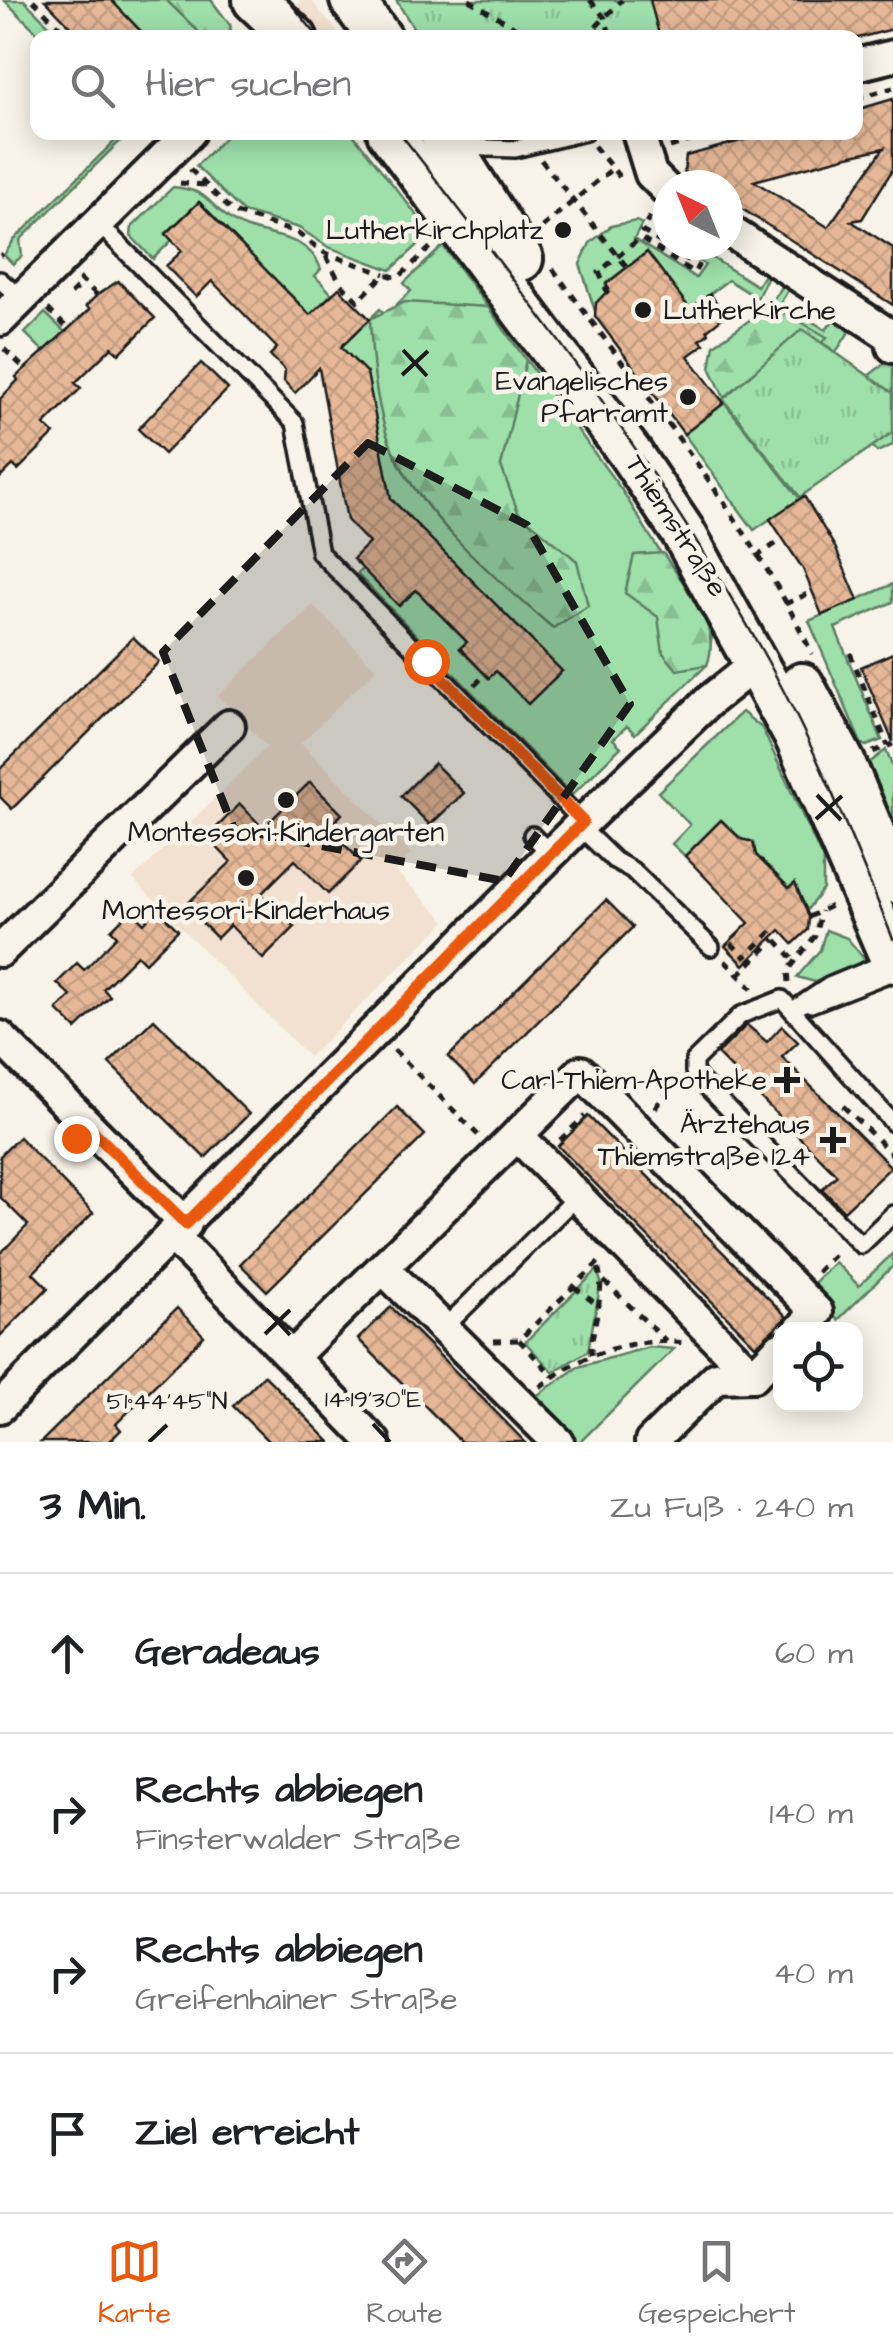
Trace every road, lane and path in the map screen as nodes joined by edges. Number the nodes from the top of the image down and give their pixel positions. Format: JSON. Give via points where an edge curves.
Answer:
{"nodes":[{"id":1,"x":32,"y":0,"type":"edge"},
{"id":2,"x":255,"y":0,"type":"edge"},
{"id":3,"x":352,"y":0,"type":"edge"},
{"id":4,"x":469,"y":0,"type":"edge"},
{"id":5,"x":590,"y":0,"type":"edge"},
{"id":6,"x":622,"y":0,"type":"edge"},
{"id":7,"x":604,"y":18,"type":"junction"},
{"id":8,"x":62,"y":30,"type":"edge"},
{"id":9,"x":283,"y":30,"type":"edge"},
{"id":10,"x":374,"y":30,"type":"edge"},
{"id":11,"x":520,"y":30,"type":"edge"},
{"id":12,"x":593,"y":30,"type":"edge"},
{"id":13,"x":608,"y":30,"type":"edge"},
{"id":14,"x":893,"y":56,"type":"edge"},
{"id":15,"x":863,"y":63,"type":"edge"},
{"id":16,"x":893,"y":88,"type":"edge"},
{"id":17,"x":863,"y":96,"type":"edge"},
{"id":18,"x":182,"y":140,"type":"edge"},
{"id":19,"x":395,"y":140,"type":"edge"},
{"id":20,"x":445,"y":140,"type":"edge"},
{"id":21,"x":449,"y":140,"type":"edge"},
{"id":22,"x":553,"y":140,"type":"edge"},
{"id":23,"x":640,"y":140,"type":"edge"},
{"id":24,"x":689,"y":140,"type":"edge"},
{"id":25,"x":673,"y":144,"type":"dead end"},
{"id":26,"x":576,"y":148,"type":"dead end"},
{"id":27,"x":540,"y":158,"type":"dead end"},
{"id":28,"x":188,"y":166,"type":"dead end"},
{"id":29,"x":612,"y":168,"type":"junction"},
{"id":30,"x":172,"y":182,"type":"dead end"},
{"id":31,"x":206,"y":185,"type":"junction"},
{"id":32,"x":632,"y":191,"type":"dead end"},
{"id":33,"x":653,"y":193,"type":"edge"},
{"id":34,"x":574,"y":201,"type":"junction"},
{"id":35,"x":98,"y":223,"type":"junction"},
{"id":36,"x":645,"y":226,"type":"dead end"},
{"id":37,"x":444,"y":233,"type":"dead end"},
{"id":38,"x":530,"y":237,"type":"dead end"},
{"id":39,"x":743,"y":240,"type":"edge"},
{"id":40,"x":325,"y":253,"type":"junction"},
{"id":41,"x":618,"y":256,"type":"junction"},
{"id":42,"x":627,"y":267,"type":"dead end"},
{"id":43,"x":552,"y":269,"type":"dead end"},
{"id":44,"x":385,"y":274,"type":"junction"},
{"id":45,"x":71,"y":294,"type":"dead end"},
{"id":46,"x":608,"y":294,"type":"dead end"},
{"id":47,"x":96,"y":295,"type":"dead end"},
{"id":48,"x":14,"y":311,"type":"edge"},
{"id":49,"x":69,"y":330,"type":"dead end"},
{"id":50,"x":893,"y":347,"type":"edge"},
{"id":51,"x":25,"y":369,"type":"dead end"},
{"id":52,"x":640,"y":375,"type":"dead end"},
{"id":53,"x":633,"y":380,"type":"junction"},
{"id":54,"x":675,"y":422,"type":"dead end"},
{"id":55,"x":668,"y":428,"type":"junction"},
{"id":56,"x":783,"y":539,"type":"dead end"},
{"id":57,"x":756,"y":557,"type":"junction"},
{"id":58,"x":812,"y":592,"type":"dead end"},
{"id":59,"x":785,"y":604,"type":"junction"},
{"id":60,"x":850,"y":653,"type":"dead end"},
{"id":61,"x":758,"y":661,"type":"junction"},
{"id":62,"x":815,"y":661,"type":"dead end"},
{"id":63,"x":230,"y":726,"type":"dead end"},
{"id":64,"x":888,"y":746,"type":"dead end"},
{"id":65,"x":581,"y":824,"type":"junction"},
{"id":66,"x":893,"y":882,"type":"edge"},
{"id":67,"x":849,"y":898,"type":"dead end"},
{"id":68,"x":821,"y":911,"type":"junction"},
{"id":69,"x":809,"y":917,"type":"dead end"},
{"id":70,"x":776,"y":939,"type":"junction"},
{"id":71,"x":730,"y":942,"type":"dead end"},
{"id":72,"x":711,"y":947,"type":"joint"},
{"id":73,"x":0,"y":952,"type":"edge"},
{"id":74,"x":794,"y":959,"type":"junction"},
{"id":75,"x":893,"y":960,"type":"edge"},
{"id":76,"x":893,"y":972,"type":"edge"},
{"id":77,"x":738,"y":975,"type":"junction"},
{"id":78,"x":764,"y":1002,"type":"junction"},
{"id":79,"x":793,"y":1010,"type":"junction"},
{"id":80,"x":0,"y":1037,"type":"edge"},
{"id":81,"x":392,"y":1048,"type":"dead end"},
{"id":82,"x":694,"y":1061,"type":"junction"},
{"id":83,"x":604,"y":1097,"type":"junction"},
{"id":84,"x":836,"y":1112,"type":"dead end"},
{"id":85,"x":893,"y":1123,"type":"edge"},
{"id":86,"x":635,"y":1128,"type":"junction"},
{"id":87,"x":517,"y":1135,"type":"junction"},
{"id":88,"x":479,"y":1136,"type":"dead end"},
{"id":89,"x":893,"y":1155,"type":"edge"},
{"id":90,"x":541,"y":1159,"type":"junction"},
{"id":91,"x":576,"y":1196,"type":"junction"},
{"id":92,"x":893,"y":1214,"type":"edge"},
{"id":93,"x":180,"y":1230,"type":"junction"},
{"id":94,"x":853,"y":1236,"type":"junction"},
{"id":95,"x":620,"y":1241,"type":"junction"},
{"id":96,"x":597,"y":1264,"type":"junction"},
{"id":97,"x":384,"y":1268,"type":"junction"},
{"id":98,"x":604,"y":1281,"type":"junction"},
{"id":99,"x":574,"y":1287,"type":"junction"},
{"id":100,"x":798,"y":1292,"type":"junction"},
{"id":101,"x":596,"y":1304,"type":"junction"},
{"id":102,"x":808,"y":1322,"type":"edge"},
{"id":103,"x":452,"y":1337,"type":"junction"},
{"id":104,"x":519,"y":1340,"type":"junction"},
{"id":105,"x":666,"y":1341,"type":"junction"},
{"id":106,"x":726,"y":1349,"type":"junction"},
{"id":107,"x":591,"y":1355,"type":"junction"},
{"id":108,"x":773,"y":1355,"type":"edge"},
{"id":109,"x":292,"y":1358,"type":"junction"},
{"id":110,"x":553,"y":1376,"type":"junction"},
{"id":111,"x":752,"y":1376,"type":"junction"},
{"id":112,"x":4,"y":1394,"type":"edge"},
{"id":113,"x":520,"y":1404,"type":"junction"},
{"id":114,"x":374,"y":1442,"type":"edge"},
{"id":115,"x":558,"y":1442,"type":"edge"},
{"id":116,"x":651,"y":1442,"type":"edge"}],
"edges":[{"from":1,"to":8,"type":"path"},
{"from":2,"to":9,"type":"main road"},
{"from":3,"to":10,"type":"main road"},
{"from":4,"to":11,"type":"path"},
{"from":5,"to":7,"type":"path"},
{"from":6,"to":7,"type":"path"},
{"from":7,"to":12,"type":"path"},
{"from":7,"to":13,"type":"path"},
{"from":14,"to":15,"type":"street"},
{"from":16,"to":17,"type":"path"},
{"from":18,"to":35,"type":"street"},
{"from":19,"to":61,"type":"main road","name":"Thiemstraße","via":[[629,452]]},
{"from":20,"to":66,"type":"main road","name":"Thiemstraße","via":[[702,514],[777,636],[843,762]]},
{"from":21,"to":22,"type":"lane","via":[[475,150]]},
{"from":23,"to":33,"type":"street"},
{"from":24,"to":25,"type":"path"},
{"from":26,"to":29,"type":"path","via":[[593,146]]},
{"from":27,"to":34,"type":"path"},
{"from":28,"to":31,"type":"path"},
{"from":29,"to":32,"type":"path"},
{"from":29,"to":34,"type":"path"},
{"from":30,"to":31,"type":"path"},
{"from":31,"to":40,"type":"path","via":[[233,212],[297,233]]},
{"from":34,"to":38,"type":"path"},
{"from":34,"to":41,"type":"path"},
{"from":35,"to":48,"type":"street"},
{"from":35,"to":65,"type":"lane","via":[[295,424],[320,552]]},
{"from":36,"to":41,"type":"path","via":[[642,231],[698,266],[694,272],[640,238]]},
{"from":37,"to":44,"type":"path","via":[[398,278]]},
{"from":39,"to":50,"type":"street","via":[[891,336]]},
{"from":40,"to":44,"type":"path"},
{"from":40,"to":44,"type":"path","via":[[358,301]]},
{"from":41,"to":42,"type":"path"},
{"from":41,"to":46,"type":"path","via":[[599,272]]},
{"from":43,"to":53,"type":"path"},
{"from":45,"to":47,"type":"path","via":[[80,279]]},
{"from":48,"to":49,"type":"path"},
{"from":48,"to":51,"type":"path"},
{"from":52,"to":53,"type":"path"},
{"from":53,"to":55,"type":"path"},
{"from":54,"to":55,"type":"path"},
{"from":55,"to":57,"type":"path"},
{"from":56,"to":57,"type":"path"},
{"from":57,"to":59,"type":"path"},
{"from":58,"to":59,"type":"path"},
{"from":59,"to":62,"type":"path"},
{"from":60,"to":64,"type":"path"},
{"from":61,"to":65,"type":"street"},
{"from":61,"to":75,"type":"main road","name":"Thiemstraße"},
{"from":63,"to":73,"type":"street"},
{"from":65,"to":72,"type":"lane"},
{"from":65,"to":93,"type":"street","via":[[542,844]]},
{"from":67,"to":68,"type":"path"},
{"from":68,"to":69,"type":"path"},
{"from":68,"to":74,"type":"path","via":[[816,936]]},
{"from":70,"to":71,"type":"path","via":[[770,933],[745,957]]},
{"from":70,"to":74,"type":"path"},
{"from":70,"to":77,"type":"path"},
{"from":72,"to":77,"type":"path"},
{"from":74,"to":79,"type":"path","via":[[788,971]]},
{"from":75,"to":79,"type":"lane","via":[[829,986]]},
{"from":76,"to":79,"type":"lane","via":[[842,1000]]},
{"from":77,"to":78,"type":"path"},
{"from":78,"to":79,"type":"lane","via":[[782,999]]},
{"from":78,"to":82,"type":"lane","via":[[740,1015]]},
{"from":79,"to":85,"type":"lane"},
{"from":80,"to":93,"type":"street"},
{"from":81,"to":88,"type":"path"},
{"from":82,"to":86,"type":"path"},
{"from":82,"to":94,"type":"lane","via":[[702,1082]]},
{"from":83,"to":86,"type":"street"},
{"from":83,"to":87,"type":"street","via":[[581,1072]]},
{"from":83,"to":90,"type":"path"},
{"from":84,"to":89,"type":"path","via":[[845,1105]]},
{"from":86,"to":100,"type":"street"},
{"from":87,"to":90,"type":"street"},
{"from":87,"to":97,"type":"street"},
{"from":90,"to":91,"type":"street"},
{"from":91,"to":95,"type":"street"},
{"from":91,"to":103,"type":"lane"},
{"from":92,"to":94,"type":"lane","via":[[861,1245]]},
{"from":93,"to":109,"type":"street"},
{"from":93,"to":112,"type":"street"},
{"from":94,"to":100,"type":"path"},
{"from":95,"to":96,"type":"path"},
{"from":95,"to":106,"type":"street"},
{"from":96,"to":98,"type":"path"},
{"from":96,"to":99,"type":"path"},
{"from":97,"to":103,"type":"street"},
{"from":97,"to":109,"type":"street"},
{"from":98,"to":101,"type":"path"},
{"from":98,"to":105,"type":"path"},
{"from":99,"to":101,"type":"path"},
{"from":99,"to":104,"type":"path"},
{"from":100,"to":102,"type":"street","via":[[818,1312]]},
{"from":101,"to":107,"type":"path"},
{"from":103,"to":104,"type":"path"},
{"from":103,"to":113,"type":"street"},
{"from":104,"to":110,"type":"path"},
{"from":105,"to":106,"type":"path"},
{"from":105,"to":107,"type":"path"},
{"from":106,"to":111,"type":"street"},
{"from":107,"to":110,"type":"path"},
{"from":108,"to":111,"type":"street"},
{"from":109,"to":114,"type":"street"},
{"from":110,"to":113,"type":"path"},
{"from":111,"to":116,"type":"street","via":[[717,1378]]},
{"from":113,"to":115,"type":"street"}]}
